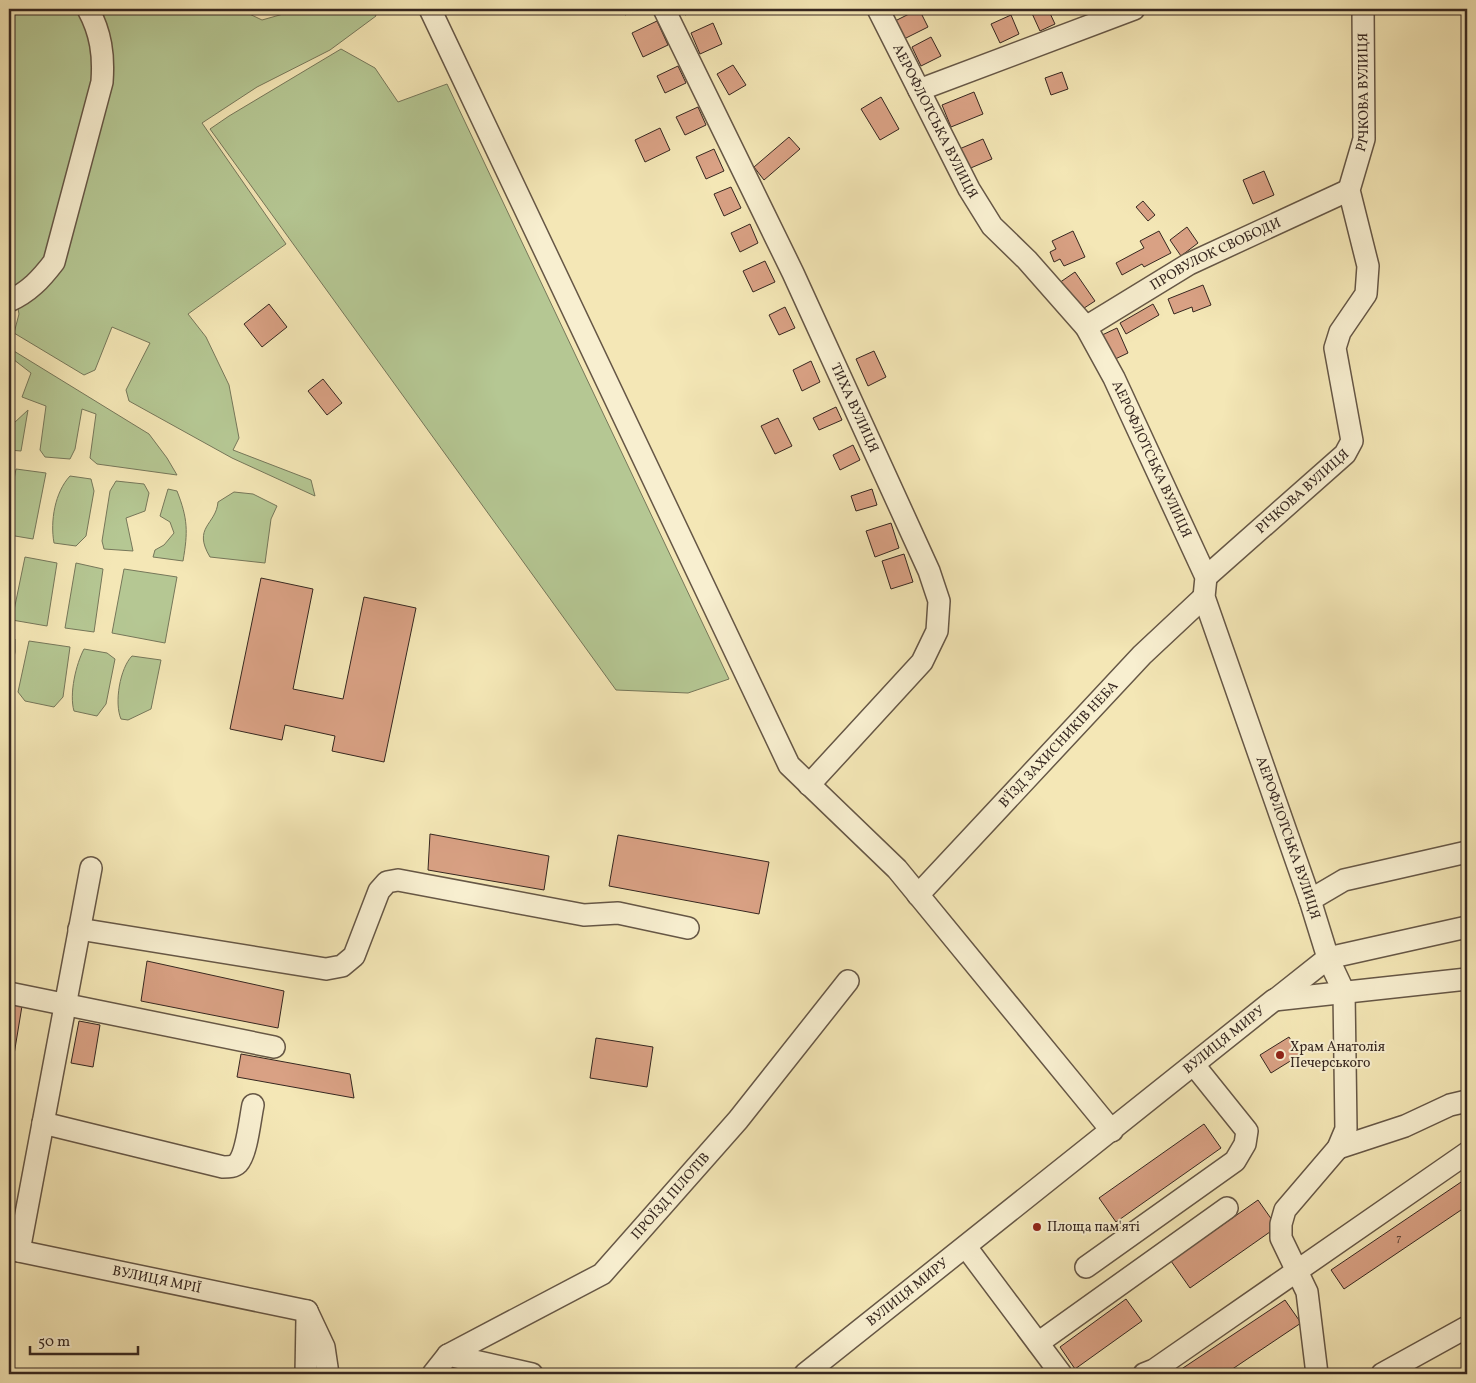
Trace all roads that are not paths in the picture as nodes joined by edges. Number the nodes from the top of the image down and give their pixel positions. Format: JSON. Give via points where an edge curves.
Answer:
{"nodes":[{"id":1,"x":88,"y":9,"type":"edge"},
{"id":2,"x":430,"y":9,"type":"edge"},
{"id":3,"x":664,"y":9,"type":"edge"},
{"id":4,"x":878,"y":9,"type":"edge"},
{"id":5,"x":1134,"y":9,"type":"edge"},
{"id":6,"x":1364,"y":9,"type":"edge"},
{"id":7,"x":919,"y":90,"type":"junction"},
{"id":8,"x":1349,"y":190,"type":"junction"},
{"id":9,"x":9,"y":301,"type":"edge"},
{"id":10,"x":1086,"y":327,"type":"junction"},
{"id":11,"x":1205,"y":587,"type":"junction"},
{"id":12,"x":809,"y":785,"type":"junction"},
{"id":13,"x":1467,"y":852,"type":"edge"},
{"id":14,"x":90,"y":868,"type":"dead end"},
{"id":15,"x":918,"y":895,"type":"junction"},
{"id":16,"x":1310,"y":900,"type":"junction"},
{"id":17,"x":1467,"y":926,"type":"edge"},
{"id":18,"x":688,"y":928,"type":"dead end"},
{"id":19,"x":79,"y":929,"type":"junction"},
{"id":20,"x":1328,"y":958,"type":"junction"},
{"id":21,"x":1467,"y":979,"type":"edge"},
{"id":22,"x":848,"y":981,"type":"dead end"},
{"id":23,"x":1344,"y":992,"type":"junction"},
{"id":24,"x":9,"y":993,"type":"edge"},
{"id":25,"x":1274,"y":1000,"type":"junction"},
{"id":26,"x":65,"y":1003,"type":"junction"},
{"id":27,"x":274,"y":1047,"type":"dead end"},
{"id":28,"x":1194,"y":1064,"type":"junction"},
{"id":29,"x":1467,"y":1102,"type":"edge"},
{"id":30,"x":252,"y":1105,"type":"dead end"},
{"id":31,"x":43,"y":1123,"type":"junction"},
{"id":32,"x":1112,"y":1130,"type":"junction"},
{"id":33,"x":1338,"y":1148,"type":"junction"},
{"id":34,"x":1467,"y":1153,"type":"edge"},
{"id":35,"x":1227,"y":1208,"type":"dead end"},
{"id":36,"x":966,"y":1248,"type":"junction"},
{"id":37,"x":12,"y":1253,"type":"edge"},
{"id":38,"x":1086,"y":1267,"type":"dead end"},
{"id":39,"x":1298,"y":1269,"type":"junction"},
{"id":40,"x":307,"y":1311,"type":"junction"},
{"id":41,"x":1467,"y":1327,"type":"edge"},
{"id":42,"x":1038,"y":1343,"type":"junction"},
{"id":43,"x":448,"y":1355,"type":"junction"},
{"id":44,"x":1313,"y":1372,"type":"edge"},
{"id":45,"x":306,"y":1374,"type":"edge"},
{"id":46,"x":328,"y":1374,"type":"edge"},
{"id":47,"x":433,"y":1374,"type":"edge"},
{"id":48,"x":532,"y":1374,"type":"edge"},
{"id":49,"x":805,"y":1374,"type":"edge"},
{"id":50,"x":1061,"y":1374,"type":"edge"},
{"id":51,"x":1144,"y":1374,"type":"edge"},
{"id":52,"x":1382,"y":1374,"type":"edge"}],
"edges":[{"from":1,"to":9,"type":"street","via":[[101,38],[104,59],[102,82],[54,262],[24,294]]},
{"from":2,"to":12,"type":"street","via":[[789,765]]},
{"from":3,"to":12,"type":"street","name":"ТИХА ВУЛИЦЯ","via":[[793,274],[929,571],[938,601],[937,631],[922,662]]},
{"from":4,"to":7,"type":"street","name":"АЕРОФЛОТСЬКА ВУЛИЦЯ"},
{"from":5,"to":7,"type":"street"},
{"from":6,"to":8,"type":"street","name":"РІЧКОВА ВУЛИЦЯ","via":[[1364,139]]},
{"from":7,"to":10,"type":"street","name":"АЕРОФЛОТСЬКА ВУЛИЦЯ","via":[[969,189],[992,226],[1028,260]]},
{"from":8,"to":10,"type":"street","name":"ПРОВУЛОК СВОБОДИ","via":[[1189,264]]},
{"from":8,"to":11,"type":"street","name":"РІЧКОВА ВУЛИЦЯ","via":[[1368,266],[1366,294],[1340,332],[1335,348],[1352,441],[1345,454]]},
{"from":10,"to":11,"type":"street","name":"АЕРОФЛОТСЬКА ВУЛИЦЯ","via":[[1114,378]]},
{"from":11,"to":15,"type":"street","name":"В'ЇЗД ЗАХИСНИКІВ НЕБА"},
{"from":11,"to":16,"type":"street","name":"АЕРОФЛОТСЬКА ВУЛИЦЯ"},
{"from":12,"to":15,"type":"street","via":[[896,869]]},
{"from":13,"to":16,"type":"street","via":[[1344,880]]},
{"from":14,"to":19,"type":"street"},
{"from":15,"to":32,"type":"street"},
{"from":16,"to":20,"type":"street","name":"АЕРОФЛОТСЬКА ВУЛИЦЯ"},
{"from":17,"to":20,"type":"street"},
{"from":18,"to":19,"type":"street","via":[[618,913],[584,915],[398,880],[387,882],[379,891],[354,956],[342,966],[326,969]]},
{"from":19,"to":26,"type":"street"},
{"from":20,"to":23,"type":"street","name":"АЕРОФЛОТСЬКА ВУЛИЦЯ"},
{"from":20,"to":25,"type":"street"},
{"from":21,"to":23,"type":"street","name":"ВУЛИЦЯ МИРУ"},
{"from":22,"to":43,"type":"street","name":"ПРОЇЗД ПІЛОТІВ","via":[[738,1120],[602,1274]]},
{"from":23,"to":25,"type":"street","name":"ВУЛИЦЯ МИРУ"},
{"from":23,"to":33,"type":"street","via":[[1346,1129]]},
{"from":24,"to":26,"type":"street"},
{"from":25,"to":28,"type":"street","name":"ВУЛИЦЯ МИРУ"},
{"from":26,"to":27,"type":"street"},
{"from":26,"to":31,"type":"street"},
{"from":28,"to":32,"type":"street","name":"ВУЛИЦЯ МИРУ"},
{"from":28,"to":38,"type":"street","via":[[1247,1131],[1245,1144],[1234,1161]]},
{"from":29,"to":33,"type":"street","via":[[1450,1104],[1405,1126]]},
{"from":30,"to":31,"type":"street","via":[[239,1162],[223,1167]]},
{"from":31,"to":37,"type":"street"},
{"from":32,"to":36,"type":"street","name":"ВУЛИЦЯ МИРУ"},
{"from":33,"to":39,"type":"street","via":[[1285,1210],[1280,1224],[1282,1238]]},
{"from":34,"to":39,"type":"street"},
{"from":35,"to":42,"type":"street"},
{"from":36,"to":42,"type":"street"},
{"from":36,"to":49,"type":"street","name":"ВУЛИЦЯ МИРУ"},
{"from":37,"to":40,"type":"street","name":"ВУЛИЦЯ МРІЇ"},
{"from":39,"to":44,"type":"street","via":[[1307,1292]]},
{"from":39,"to":51,"type":"street"},
{"from":40,"to":45,"type":"street"},
{"from":40,"to":46,"type":"street","via":[[324,1347]]},
{"from":41,"to":52,"type":"street"},
{"from":42,"to":50,"type":"street"},
{"from":43,"to":47,"type":"street","name":"ПРОЇЗД ПІЛОТІВ"},
{"from":43,"to":48,"type":"street"}]}
